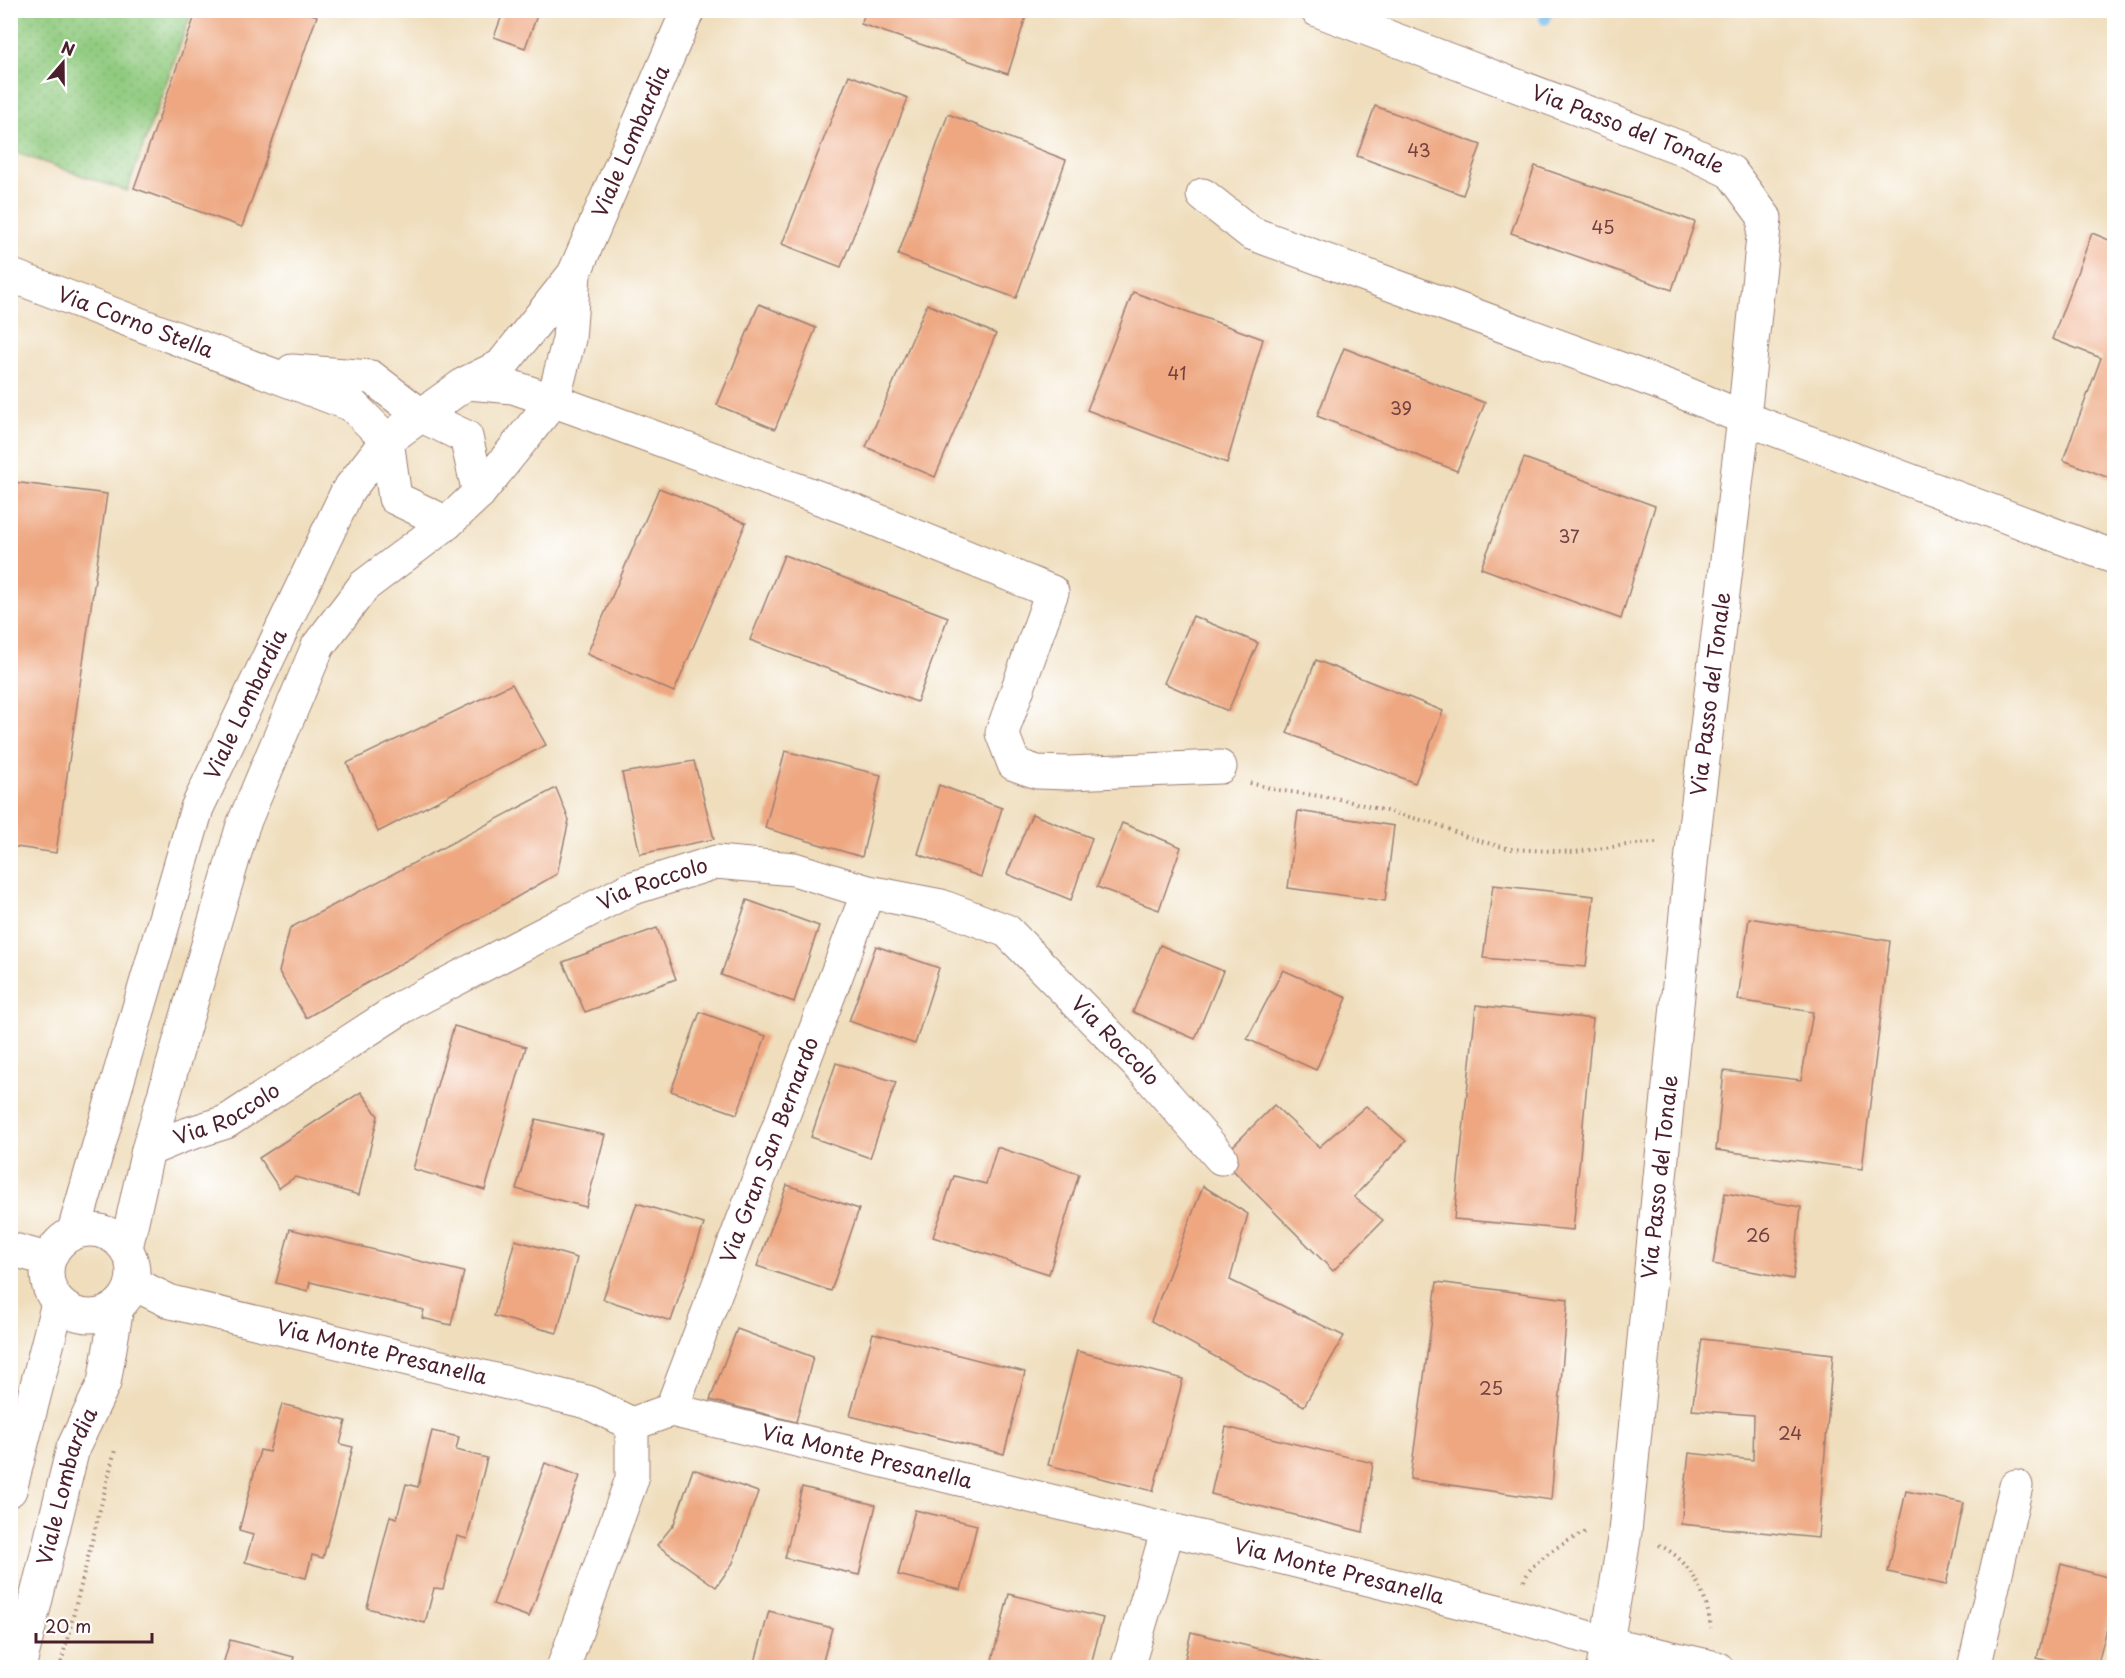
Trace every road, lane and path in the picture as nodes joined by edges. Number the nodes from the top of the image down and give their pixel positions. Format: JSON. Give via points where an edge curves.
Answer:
{"nodes":[{"id":1,"x":688,"y":10,"type":"edge"},
{"id":2,"x":1317,"y":10,"type":"edge"},
{"id":3,"x":1203,"y":195,"type":"dead end"},
{"id":4,"x":574,"y":274,"type":"junction"},
{"id":5,"x":10,"y":275,"type":"edge"},
{"id":6,"x":259,"y":369,"type":"junction"},
{"id":7,"x":466,"y":383,"type":"junction"},
{"id":8,"x":553,"y":401,"type":"junction"},
{"id":9,"x":422,"y":416,"type":"junction"},
{"id":10,"x":1744,"y":418,"type":"junction"},
{"id":11,"x":387,"y":440,"type":"junction"},
{"id":12,"x":479,"y":494,"type":"junction"},
{"id":13,"x":447,"y":523,"type":"junction"},
{"id":14,"x":2115,"y":557,"type":"edge"},
{"id":15,"x":1220,"y":767,"type":"joint"},
{"id":16,"x":1693,"y":843,"type":"junction"},
{"id":17,"x":868,"y":892,"type":"junction"},
{"id":18,"x":148,"y":1150,"type":"junction"},
{"id":19,"x":1221,"y":1158,"type":"dead end"},
{"id":20,"x":74,"y":1231,"type":"junction"},
{"id":21,"x":126,"y":1248,"type":"junction"},
{"id":22,"x":10,"y":1249,"type":"edge"},
{"id":23,"x":47,"y":1259,"type":"junction"},
{"id":24,"x":125,"y":1295,"type":"junction"},
{"id":25,"x":58,"y":1303,"type":"junction"},
{"id":26,"x":671,"y":1410,"type":"junction"},
{"id":27,"x":632,"y":1424,"type":"junction"},
{"id":28,"x":2016,"y":1486,"type":"dead end"},
{"id":29,"x":10,"y":1490,"type":"edge"},
{"id":30,"x":1168,"y":1529,"type":"junction"},
{"id":31,"x":1604,"y":1655,"type":"edge"},
{"id":32,"x":566,"y":1667,"type":"edge"},
{"id":33,"x":20,"y":1668,"type":"edge"},
{"id":34,"x":1127,"y":1668,"type":"edge"},
{"id":35,"x":1718,"y":1668,"type":"edge"},
{"id":36,"x":1974,"y":1668,"type":"edge"}],
"edges":[{"from":1,"to":4,"type":"street","name":"Viale Lombardia"},
{"from":2,"to":10,"type":"street","name":"Via Passo del Tonale","via":[[1681,148],[1731,172],[1765,218]]},
{"from":3,"to":10,"type":"street","via":[[1251,233]]},
{"from":4,"to":7,"type":"street","name":"Viale Lombardia","via":[[501,366]]},
{"from":4,"to":8,"type":"street","name":"Viale Lombardia","via":[[569,339]]},
{"from":5,"to":6,"type":"street","name":"Via Corno Stella"},
{"from":6,"to":9,"type":"street","name":"Via Corno Stella","via":[[371,377]]},
{"from":6,"to":11,"type":"street","name":"Via Corno Stella","via":[[352,405]]},
{"from":7,"to":8,"type":"street","via":[[513,387]]},
{"from":7,"to":9,"type":"street","name":"Viale Lombardia"},
{"from":8,"to":12,"type":"street","name":"Viale Lombardia"},
{"from":8,"to":15,"type":"street","via":[[847,508],[1052,592],[1002,733],[1014,764],[1037,772],[1069,773]]},
{"from":9,"to":11,"type":"street","name":"Viale Lombardia"},
{"from":9,"to":12,"type":"street","name":"Via Corno Stella","via":[[466,437]]},
{"from":10,"to":14,"type":"street"},
{"from":10,"to":16,"type":"street","name":"Via Passo del Tonale"},
{"from":11,"to":13,"type":"street","via":[[395,498]]},
{"from":11,"to":20,"type":"street","name":"Viale Lombardia","via":[[347,492],[197,808]]},
{"from":12,"to":13,"type":"street","name":"Viale Lombardia"},
{"from":13,"to":18,"type":"street","name":"Viale Lombardia","via":[[364,586],[318,646],[243,825]]},
{"from":15,"to":16,"type":"path","via":[[1244,782],[1351,801],[1510,849],[1574,852],[1634,844]]},
{"from":16,"to":31,"type":"street","name":"Via Passo del Tonale","via":[[1625,1532]]},
{"from":17,"to":18,"type":"street","name":"Via Roccolo","via":[[794,869],[716,862],[630,889],[404,1006],[226,1122]]},
{"from":17,"to":19,"type":"street","name":"Via Roccolo","via":[[941,906],[1007,931],[1150,1077]]},
{"from":17,"to":26,"type":"street","name":"Via Gran San Bernardo"},
{"from":18,"to":21,"type":"street","name":"Viale Lombardia"},
{"from":20,"to":21,"type":"street","via":[[103,1230]]},
{"from":20,"to":23,"type":"street","via":[[57,1242]]},
{"from":21,"to":24,"type":"street","name":"Viale Lombardia","via":[[133,1265]]},
{"from":22,"to":23,"type":"street"},
{"from":23,"to":25,"type":"street","via":[[46,1282]]},
{"from":24,"to":25,"type":"street","via":[[97,1316],[76,1314]]},
{"from":24,"to":27,"type":"street","name":"Via Monte Presanella","via":[[171,1302],[587,1402]]},
{"from":24,"to":33,"type":"street","name":"Viale Lombardia","via":[[104,1383],[73,1448]]},
{"from":25,"to":29,"type":"street"},
{"from":26,"to":27,"type":"street"},
{"from":26,"to":30,"type":"street","name":"Via Monte Presanella"},
{"from":27,"to":32,"type":"street","via":[[632,1479]]},
{"from":28,"to":36,"type":"street"},
{"from":30,"to":31,"type":"street","name":"Via Monte Presanella","via":[[1501,1612]]},
{"from":30,"to":34,"type":"street"},
{"from":31,"to":35,"type":"street","name":"Via Monte Presanella"}]}
